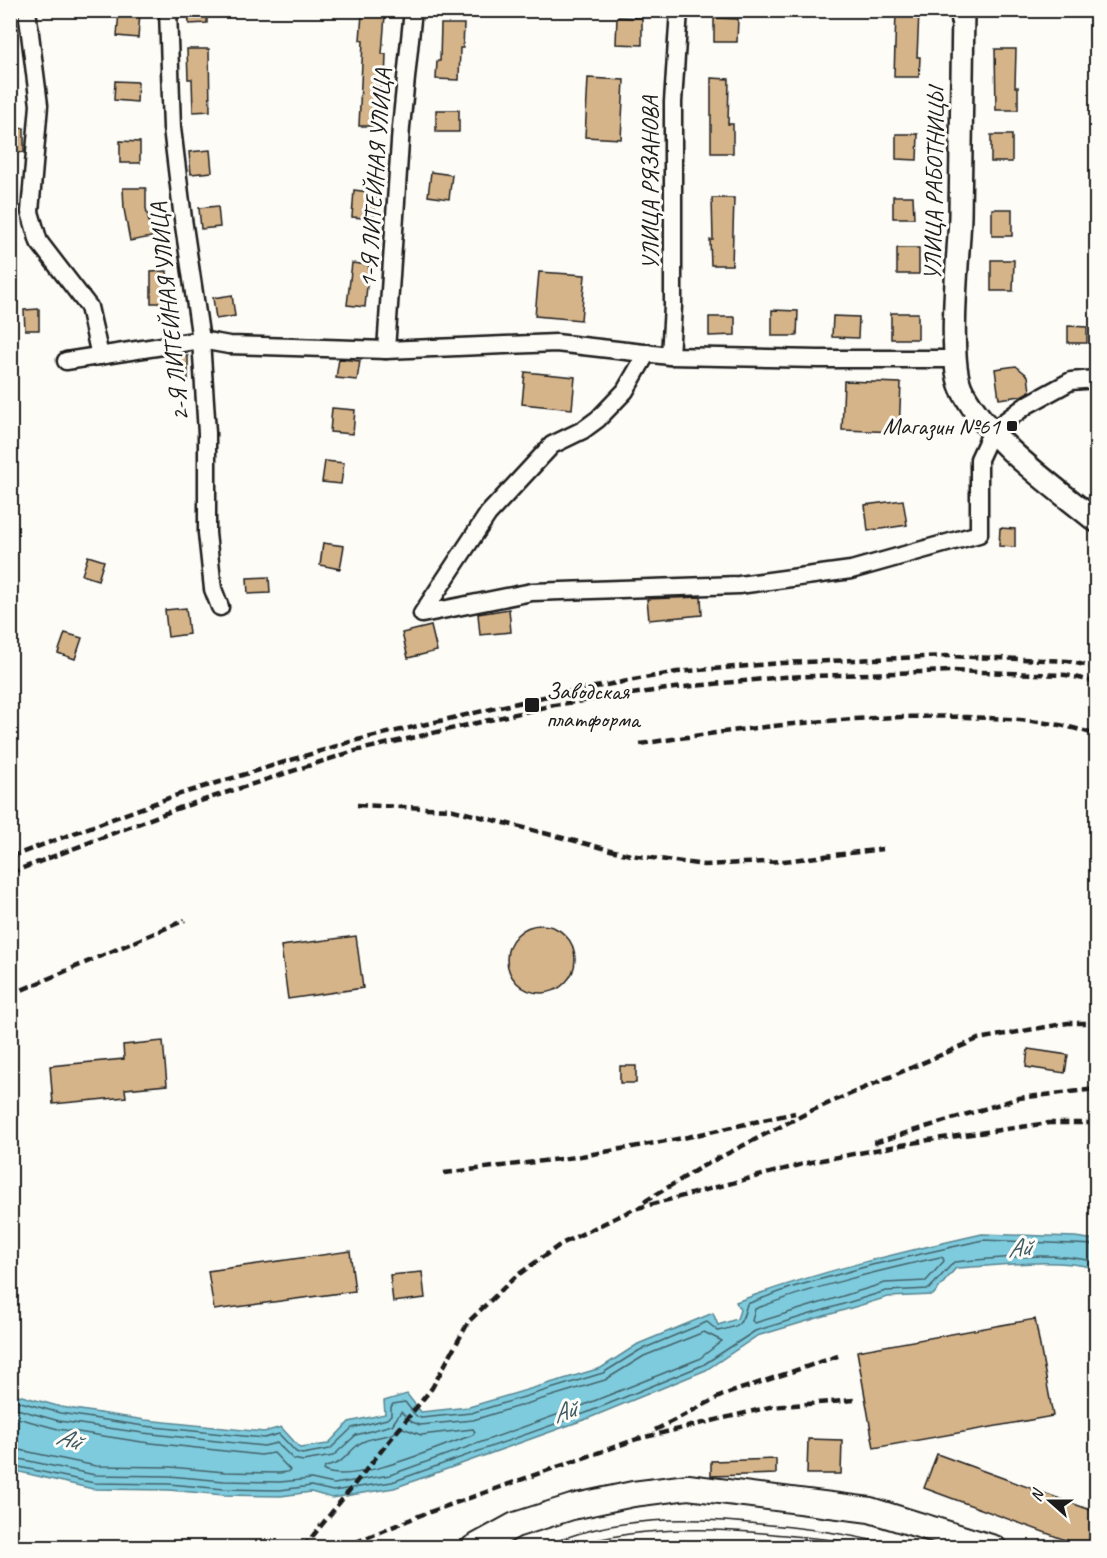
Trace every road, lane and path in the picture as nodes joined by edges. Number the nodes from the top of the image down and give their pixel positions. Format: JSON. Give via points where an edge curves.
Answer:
{"nodes":[{"id":1,"x":27,"y":10,"type":"edge"},
{"id":2,"x":168,"y":10,"type":"edge"},
{"id":3,"x":412,"y":10,"type":"edge"},
{"id":4,"x":678,"y":10,"type":"edge"},
{"id":5,"x":963,"y":10,"type":"edge"},
{"id":6,"x":201,"y":340,"type":"junction"},
{"id":7,"x":386,"y":350,"type":"junction"},
{"id":8,"x":648,"y":353,"type":"junction"},
{"id":9,"x":100,"y":356,"type":"junction"},
{"id":10,"x":670,"y":356,"type":"junction"},
{"id":11,"x":955,"y":359,"type":"junction"},
{"id":12,"x":66,"y":361,"type":"dead end"},
{"id":13,"x":1096,"y":379,"type":"edge"},
{"id":14,"x":992,"y":431,"type":"junction"},
{"id":15,"x":1096,"y":521,"type":"edge"},
{"id":16,"x":220,"y":607,"type":"dead end"},
{"id":17,"x":473,"y":1548,"type":"edge"},
{"id":18,"x":994,"y":1548,"type":"edge"}],
"edges":[{"from":1,"to":9,"type":"street","via":[[39,105],[30,212],[39,242],[89,307]]},
{"from":2,"to":6,"type":"street","name":"2-Я ЛИТЕЙНАЯ УЛИЦА","via":[[172,128]]},
{"from":3,"to":7,"type":"street","name":"1-Я ЛИТЕЙНАЯ УЛИЦА"},
{"from":4,"to":10,"type":"street","name":"УЛИЦА РЯЗАНОВА"},
{"from":5,"to":11,"type":"street","name":"УЛИЦА РАБОТНИЦЫ"},
{"from":6,"to":7,"type":"street","via":[[229,345]]},
{"from":6,"to":9,"type":"street"},
{"from":6,"to":16,"type":"street","name":"2-Я ЛИТЕЙНАЯ УЛИЦА","via":[[207,433],[207,533],[213,589]]},
{"from":7,"to":8,"type":"street","via":[[556,343]]},
{"from":8,"to":10,"type":"street"},
{"from":8,"to":14,"type":"street","via":[[625,392],[598,419],[552,446],[488,514],[422,614],[532,592],[740,585],[851,570],[979,534],[979,459]]},
{"from":9,"to":12,"type":"street"},
{"from":10,"to":11,"type":"street"},
{"from":11,"to":14,"type":"street","name":"УЛИЦА РАБОТНИЦЫ","via":[[961,390]]},
{"from":13,"to":14,"type":"street","via":[[1071,381],[1027,405]]},
{"from":14,"to":15,"type":"street","name":"УЛИЦА РАБОТНИЦЫ","via":[[1032,470]]},
{"from":17,"to":18,"type":"main road","via":[[515,1525],[572,1507],[687,1487],[870,1510]]}]}
